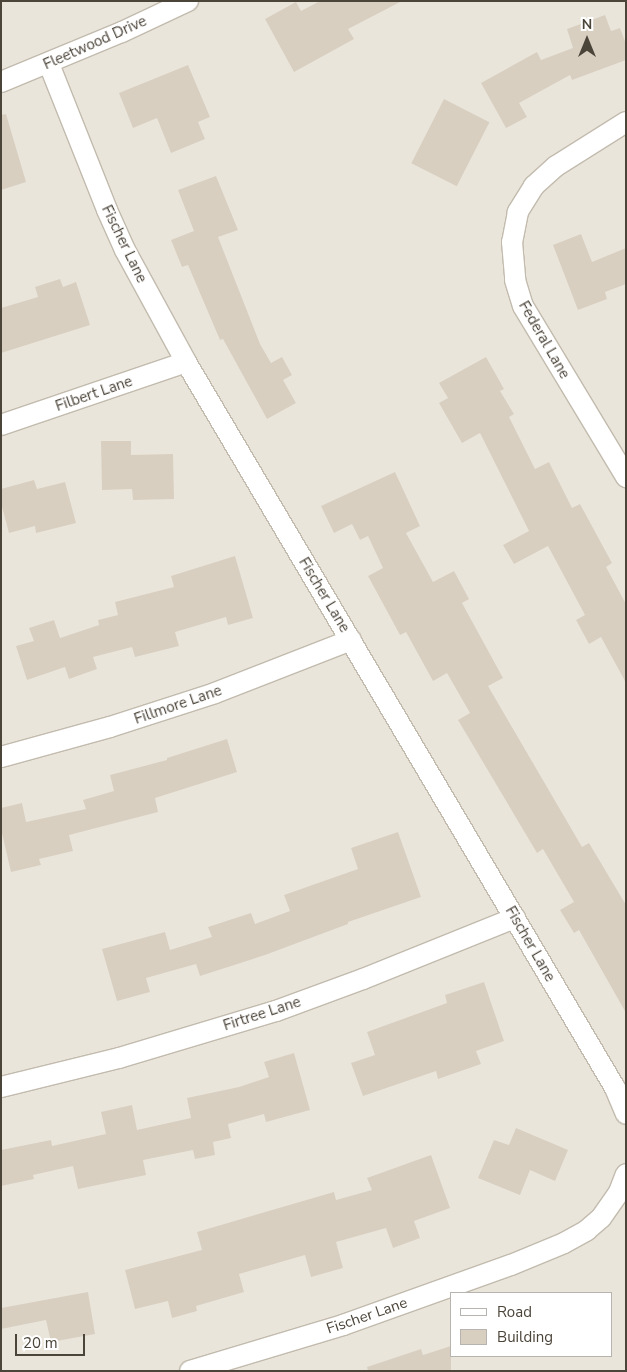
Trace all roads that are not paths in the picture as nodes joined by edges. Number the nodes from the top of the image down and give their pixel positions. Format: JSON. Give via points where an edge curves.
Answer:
{"nodes":[{"id":1,"x":188,"y":1,"type":"edge"},
{"id":2,"x":49,"y":64,"type":"junction"},
{"id":3,"x":1,"y":82,"type":"edge"},
{"id":4,"x":626,"y":122,"type":"edge"},
{"id":5,"x":186,"y":362,"type":"junction"},
{"id":6,"x":1,"y":425,"type":"edge"},
{"id":7,"x":626,"y":476,"type":"edge"},
{"id":8,"x":351,"y":640,"type":"junction"},
{"id":9,"x":1,"y":757,"type":"edge"},
{"id":10,"x":515,"y":918,"type":"junction"},
{"id":11,"x":1,"y":1087,"type":"edge"},
{"id":12,"x":626,"y":1114,"type":"edge"},
{"id":13,"x":626,"y":1174,"type":"edge"},
{"id":14,"x":190,"y":1371,"type":"edge"}],
"edges":[{"from":1,"to":2,"type":"street","name":"Fleetwood Drive"},
{"from":2,"to":3,"type":"street","name":"Fleetwood Drive"},
{"from":2,"to":5,"type":"street","name":"Fischer Lane","via":[[106,210]]},
{"from":4,"to":7,"type":"street","name":"Federal Lane","via":[[556,166],[530,191],[514,222],[512,254],[523,306]]},
{"from":5,"to":6,"type":"street","name":"Filbert Lane"},
{"from":5,"to":8,"type":"street","name":"Fischer Lane"},
{"from":8,"to":9,"type":"street","name":"Fillmore Lane","via":[[207,696]]},
{"from":8,"to":10,"type":"street","name":"Fischer Lane"},
{"from":10,"to":11,"type":"street","name":"Firtree Lane","via":[[276,1011],[119,1058]]},
{"from":10,"to":12,"type":"street","name":"Fischer Lane","via":[[615,1088]]},
{"from":13,"to":14,"type":"street","name":"Fischer Lane","via":[[619,1192],[601,1218],[587,1230],[557,1246],[351,1322]]}]}
